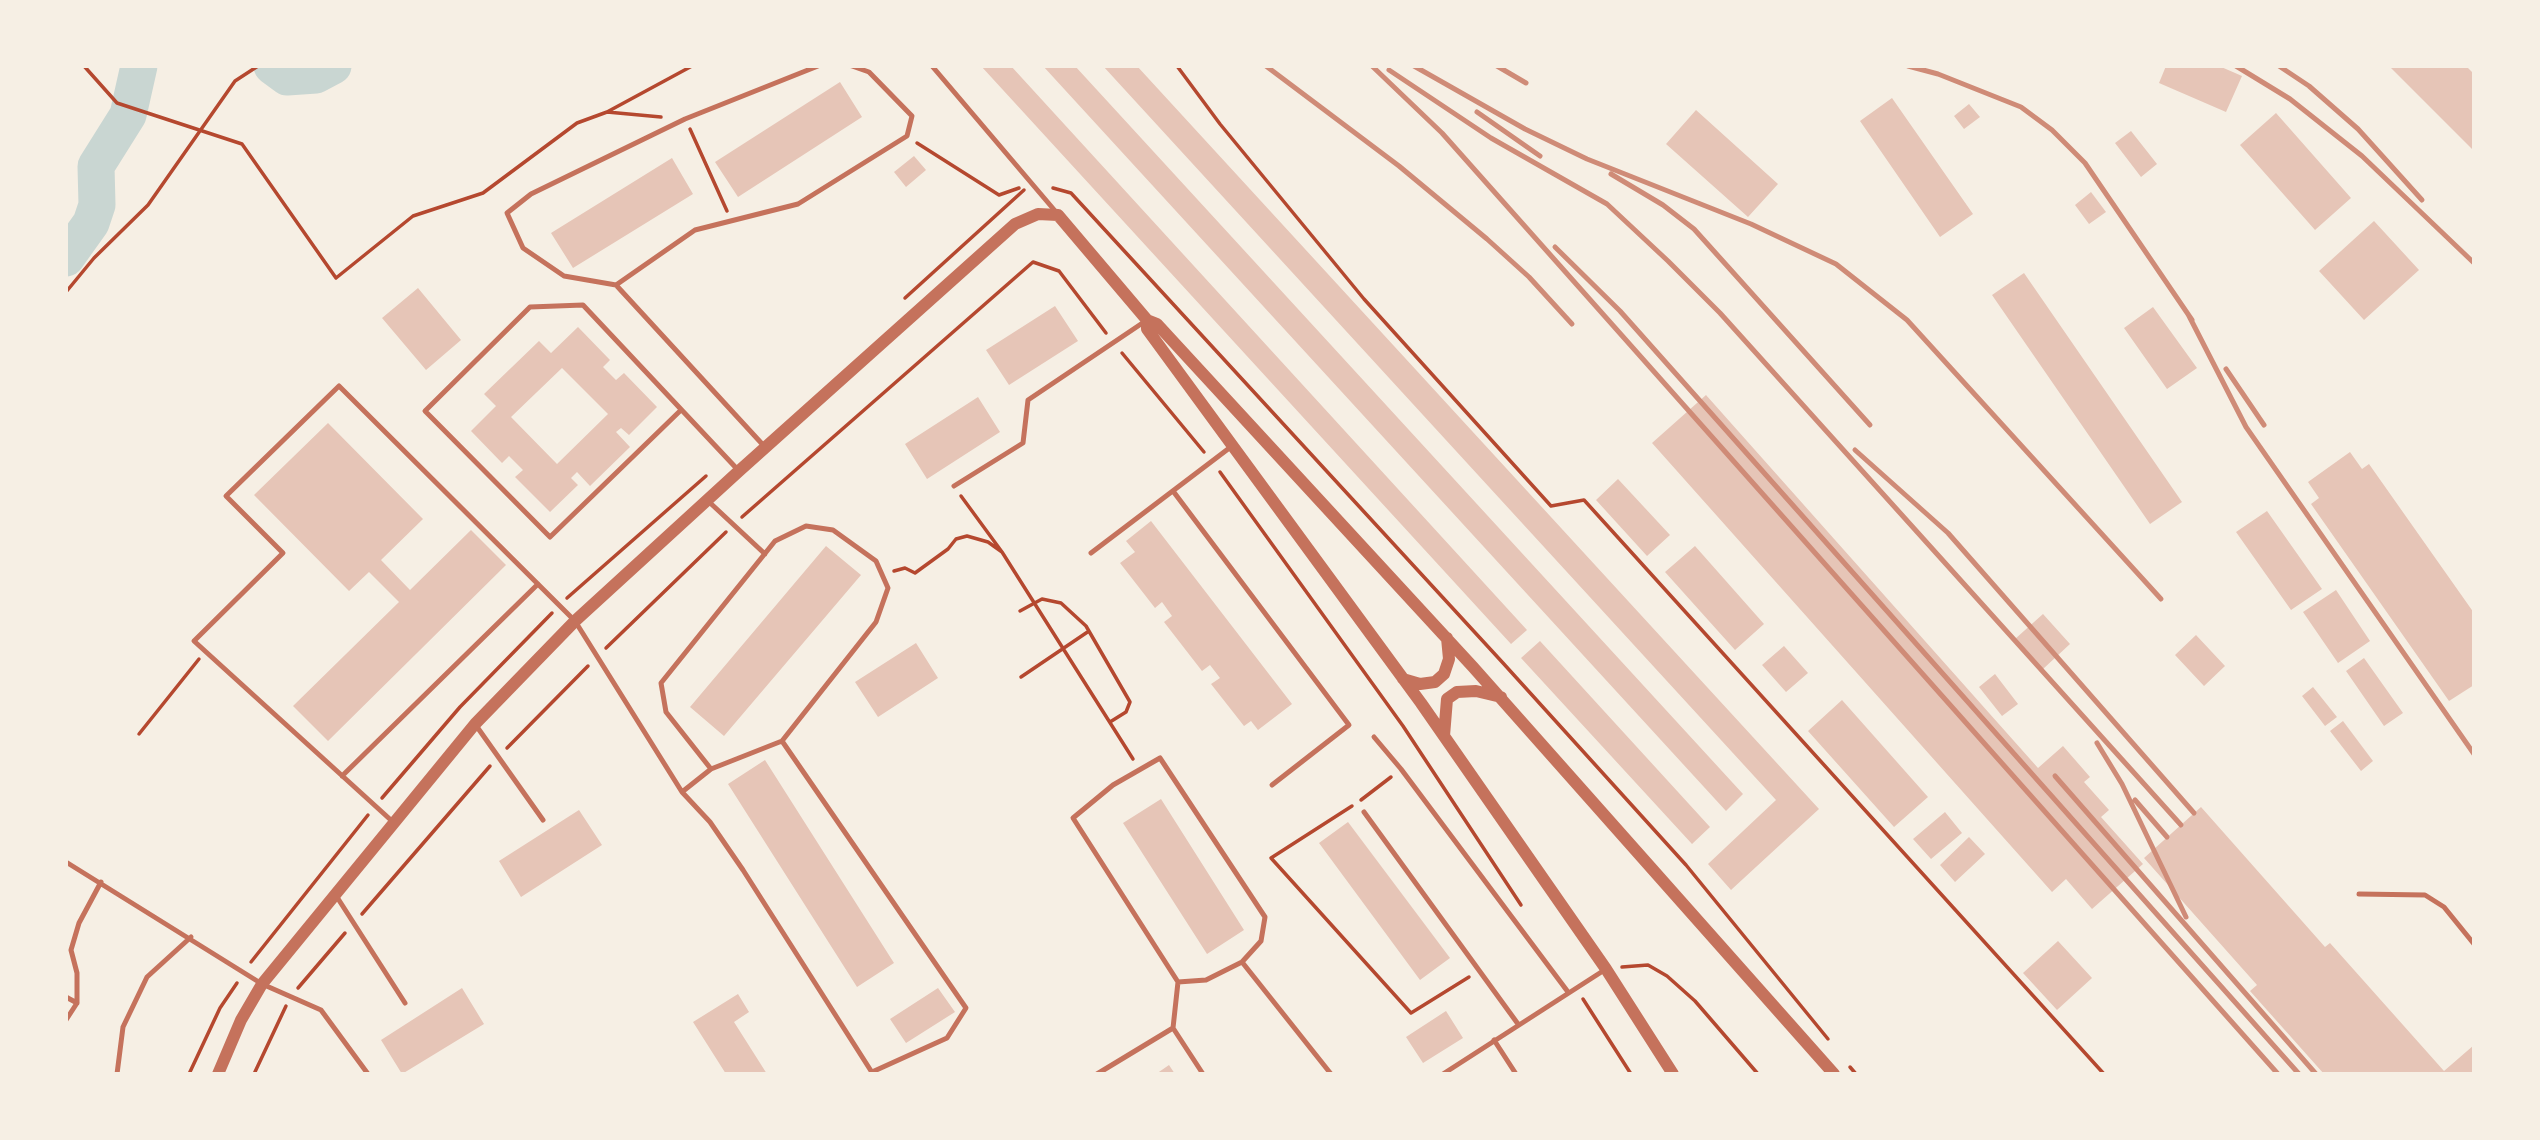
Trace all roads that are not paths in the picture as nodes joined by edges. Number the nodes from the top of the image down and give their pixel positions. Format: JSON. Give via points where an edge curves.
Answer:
{"nodes":[{"id":1,"x":818,"y":66,"type":"edge"},
{"id":2,"x":852,"y":66,"type":"edge"},
{"id":3,"x":932,"y":66,"type":"edge"},
{"id":4,"x":1058,"y":215,"type":"junction"},
{"id":5,"x":616,"y":285,"type":"junction"},
{"id":6,"x":1147,"y":320,"type":"junction"},
{"id":7,"x":681,"y":410,"type":"junction"},
{"id":8,"x":1233,"y":446,"type":"junction"},
{"id":9,"x":765,"y":447,"type":"junction"},
{"id":10,"x":739,"y":471,"type":"junction"},
{"id":11,"x":954,"y":486,"type":"road end"},
{"id":12,"x":1173,"y":491,"type":"junction"},
{"id":13,"x":707,"y":500,"type":"junction"},
{"id":14,"x":1091,"y":553,"type":"dead end"},
{"id":15,"x":765,"y":554,"type":"junction"},
{"id":16,"x":538,"y":584,"type":"junction"},
{"id":17,"x":575,"y":621,"type":"junction"},
{"id":18,"x":1447,"y":638,"type":"junction"},
{"id":19,"x":1403,"y":679,"type":"junction"},
{"id":20,"x":1501,"y":698,"type":"junction"},
{"id":21,"x":475,"y":724,"type":"junction"},
{"id":22,"x":1374,"y":737,"type":"dead end"},
{"id":23,"x":1444,"y":737,"type":"junction"},
{"id":24,"x":782,"y":741,"type":"junction"},
{"id":25,"x":711,"y":769,"type":"junction"},
{"id":26,"x":342,"y":776,"type":"junction"},
{"id":27,"x":1272,"y":785,"type":"dead end"},
{"id":28,"x":682,"y":792,"type":"junction"},
{"id":29,"x":1364,"y":812,"type":"dead end"},
{"id":30,"x":543,"y":820,"type":"dead end"},
{"id":31,"x":394,"y":823,"type":"junction"},
{"id":32,"x":66,"y":862,"type":"edge"},
{"id":33,"x":101,"y":882,"type":"junction"},
{"id":34,"x":335,"y":894,"type":"junction"},
{"id":35,"x":2359,"y":894,"type":"dead end"},
{"id":36,"x":191,"y":937,"type":"junction"},
{"id":37,"x":2473,"y":944,"type":"edge"},
{"id":38,"x":1242,"y":962,"type":"junction"},
{"id":39,"x":1606,"y":969,"type":"junction"},
{"id":40,"x":1178,"y":982,"type":"junction"},
{"id":41,"x":262,"y":984,"type":"junction"},
{"id":42,"x":1568,"y":992,"type":"junction"},
{"id":43,"x":66,"y":997,"type":"edge"},
{"id":44,"x":77,"y":1003,"type":"junction"},
{"id":45,"x":405,"y":1003,"type":"dead end"},
{"id":46,"x":66,"y":1020,"type":"edge"},
{"id":47,"x":1518,"y":1024,"type":"junction"},
{"id":48,"x":1173,"y":1028,"type":"junction"},
{"id":49,"x":1494,"y":1040,"type":"junction"},
{"id":50,"x":221,"y":1072,"type":"edge"},
{"id":51,"x":117,"y":1073,"type":"edge"},
{"id":52,"x":368,"y":1073,"type":"edge"},
{"id":53,"x":873,"y":1073,"type":"edge"},
{"id":54,"x":1097,"y":1073,"type":"edge"},
{"id":55,"x":1203,"y":1073,"type":"edge"},
{"id":56,"x":1331,"y":1073,"type":"edge"},
{"id":57,"x":1443,"y":1073,"type":"edge"},
{"id":58,"x":1516,"y":1073,"type":"edge"},
{"id":59,"x":1673,"y":1073,"type":"edge"},
{"id":60,"x":1834,"y":1073,"type":"edge"}],
"edges":[{"from":1,"to":5,"type":"lane","via":[[685,119],[531,194],[507,213],[523,248],[564,276]]},
{"from":2,"to":5,"type":"lane","via":[[869,72],[912,116],[907,136],[798,204],[695,230]]},
{"from":3,"to":4,"type":"lane"},
{"from":4,"to":6,"type":"street"},
{"from":4,"to":9,"type":"street","via":[[1038,214],[1015,223]]},
{"from":5,"to":9,"type":"lane"},
{"from":6,"to":8,"type":"street","via":[[1147,329]]},
{"from":6,"to":11,"type":"lane","via":[[1028,400],[1023,443]]},
{"from":6,"to":18,"type":"street","via":[[1157,324]]},
{"from":7,"to":7,"type":"lane","via":[[583,305],[530,307],[425,411],[550,537]]},
{"from":7,"to":10,"type":"lane"},
{"from":8,"to":12,"type":"lane"},
{"from":8,"to":19,"type":"street"},
{"from":9,"to":10,"type":"street"},
{"from":10,"to":13,"type":"street"},
{"from":12,"to":14,"type":"lane"},
{"from":12,"to":27,"type":"lane","via":[[1349,725]]},
{"from":13,"to":15,"type":"lane"},
{"from":13,"to":17,"type":"street"},
{"from":15,"to":24,"type":"lane","via":[[775,541],[806,526],[833,530],[876,561],[888,588],[876,622]]},
{"from":15,"to":25,"type":"lane","via":[[660,683],[667,712]]},
{"from":16,"to":17,"type":"lane"},
{"from":16,"to":26,"type":"lane"},
{"from":16,"to":26,"type":"lane","via":[[339,386],[226,496],[283,553],[194,641]]},
{"from":17,"to":21,"type":"street"},
{"from":17,"to":28,"type":"lane"},
{"from":18,"to":19,"type":"street","via":[[1449,659],[1444,674],[1435,682],[1420,684]]},
{"from":18,"to":20,"type":"street"},
{"from":19,"to":23,"type":"street"},
{"from":20,"to":23,"type":"street","via":[[1476,691],[1457,692],[1447,699]]},
{"from":20,"to":60,"type":"street"},
{"from":21,"to":30,"type":"lane"},
{"from":21,"to":31,"type":"street"},
{"from":22,"to":42,"type":"lane"},
{"from":23,"to":39,"type":"street"},
{"from":24,"to":25,"type":"lane"},
{"from":24,"to":53,"type":"lane","via":[[966,1007],[947,1038]]},
{"from":25,"to":28,"type":"lane"},
{"from":26,"to":31,"type":"lane"},
{"from":28,"to":53,"type":"lane","via":[[710,822],[743,870]]},
{"from":29,"to":47,"type":"lane"},
{"from":31,"to":34,"type":"street"},
{"from":32,"to":33,"type":"lane"},
{"from":33,"to":36,"type":"lane"},
{"from":33,"to":44,"type":"lane","via":[[79,923],[71,950]]},
{"from":34,"to":41,"type":"street"},
{"from":34,"to":45,"type":"lane"},
{"from":35,"to":37,"type":"lane","via":[[2425,895],[2444,907]]},
{"from":36,"to":41,"type":"lane"},
{"from":36,"to":51,"type":"lane","via":[[147,977],[123,1027]]},
{"from":38,"to":40,"type":"lane","via":[[1206,980]]},
{"from":38,"to":40,"type":"lane","via":[[1261,941],[1265,917],[1160,758],[1113,785],[1073,818]]},
{"from":38,"to":56,"type":"lane"},
{"from":39,"to":42,"type":"lane"},
{"from":39,"to":59,"type":"street"},
{"from":40,"to":48,"type":"lane"},
{"from":41,"to":50,"type":"street","via":[[241,1020]]},
{"from":41,"to":52,"type":"lane","via":[[321,1010]]},
{"from":42,"to":47,"type":"lane"},
{"from":43,"to":44,"type":"lane"},
{"from":44,"to":46,"type":"lane"},
{"from":47,"to":49,"type":"lane"},
{"from":48,"to":54,"type":"lane"},
{"from":48,"to":55,"type":"lane"},
{"from":49,"to":57,"type":"lane"},
{"from":49,"to":58,"type":"lane"}]}
